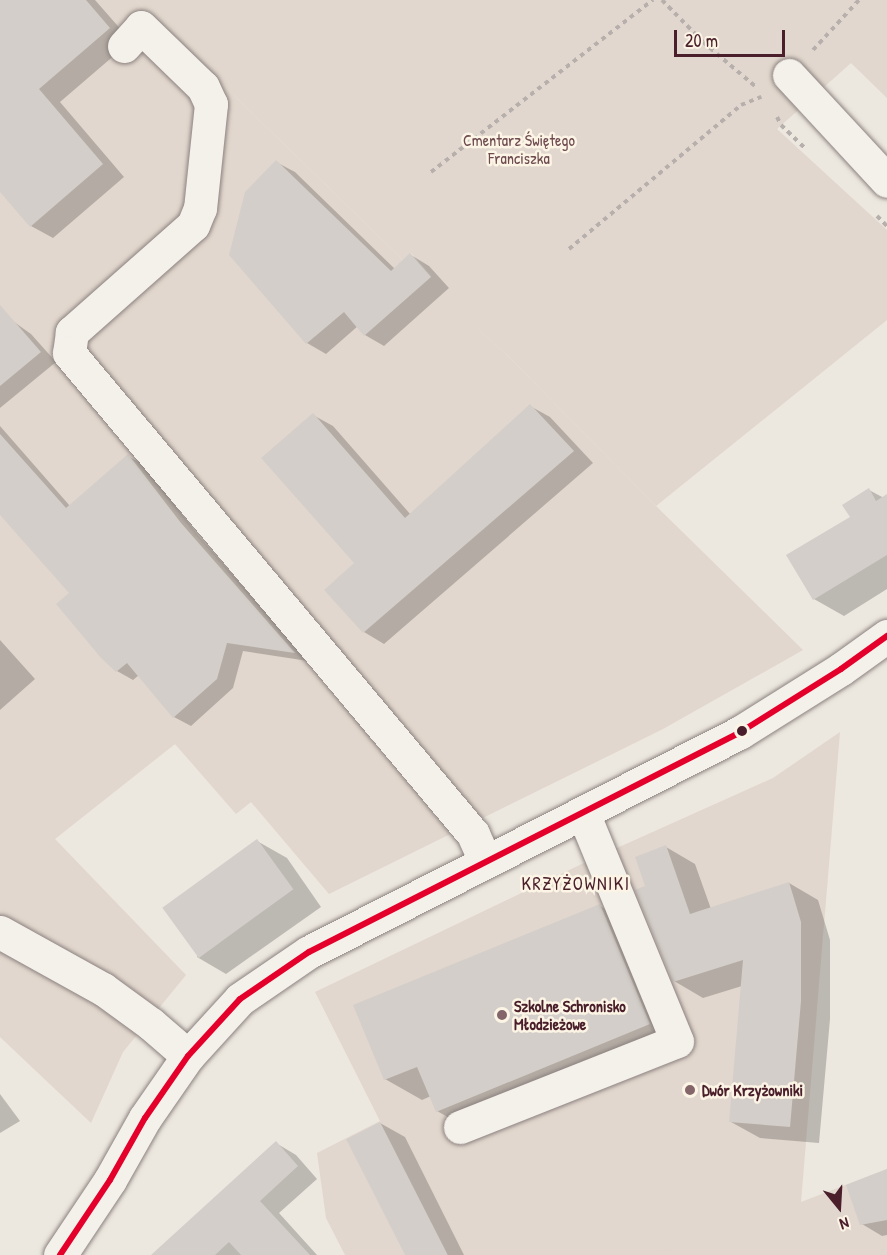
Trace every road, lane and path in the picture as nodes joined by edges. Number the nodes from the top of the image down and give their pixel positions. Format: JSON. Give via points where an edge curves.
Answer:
{"nodes":[{"id":1,"x":653,"y":0,"type":"edge"},
{"id":2,"x":662,"y":0,"type":"edge"},
{"id":3,"x":124,"y":46,"type":"dead end"},
{"id":4,"x":789,"y":75,"type":"dead end"},
{"id":5,"x":431,"y":172,"type":"dead end"},
{"id":6,"x":887,"y":181,"type":"edge"},
{"id":7,"x":569,"y":249,"type":"dead end"},
{"id":8,"x":887,"y":636,"type":"edge"},
{"id":9,"x":583,"y":813,"type":"junction"},
{"id":10,"x":484,"y":861,"type":"junction"},
{"id":11,"x":0,"y":932,"type":"edge"},
{"id":12,"x":188,"y":1056,"type":"junction"},
{"id":13,"x":460,"y":1127,"type":"dead end"},
{"id":14,"x":60,"y":1255,"type":"edge"}],
"edges":[{"from":1,"to":5,"type":"path"},
{"from":2,"to":7,"type":"path","via":[[703,42],[766,96],[741,105]]},
{"from":3,"to":10,"type":"street","via":[[141,27],[203,87],[211,104],[200,208],[194,225],[72,332],[69,353],[472,834]]},
{"from":4,"to":6,"type":"street"},
{"from":8,"to":9,"type":"street","via":[[739,733]]},
{"from":9,"to":10,"type":"street"},
{"from":9,"to":13,"type":"street","via":[[677,1041]]},
{"from":10,"to":12,"type":"street","via":[[309,952],[240,999]]},
{"from":11,"to":12,"type":"street","via":[[103,989]]},
{"from":12,"to":14,"type":"street"}]}
